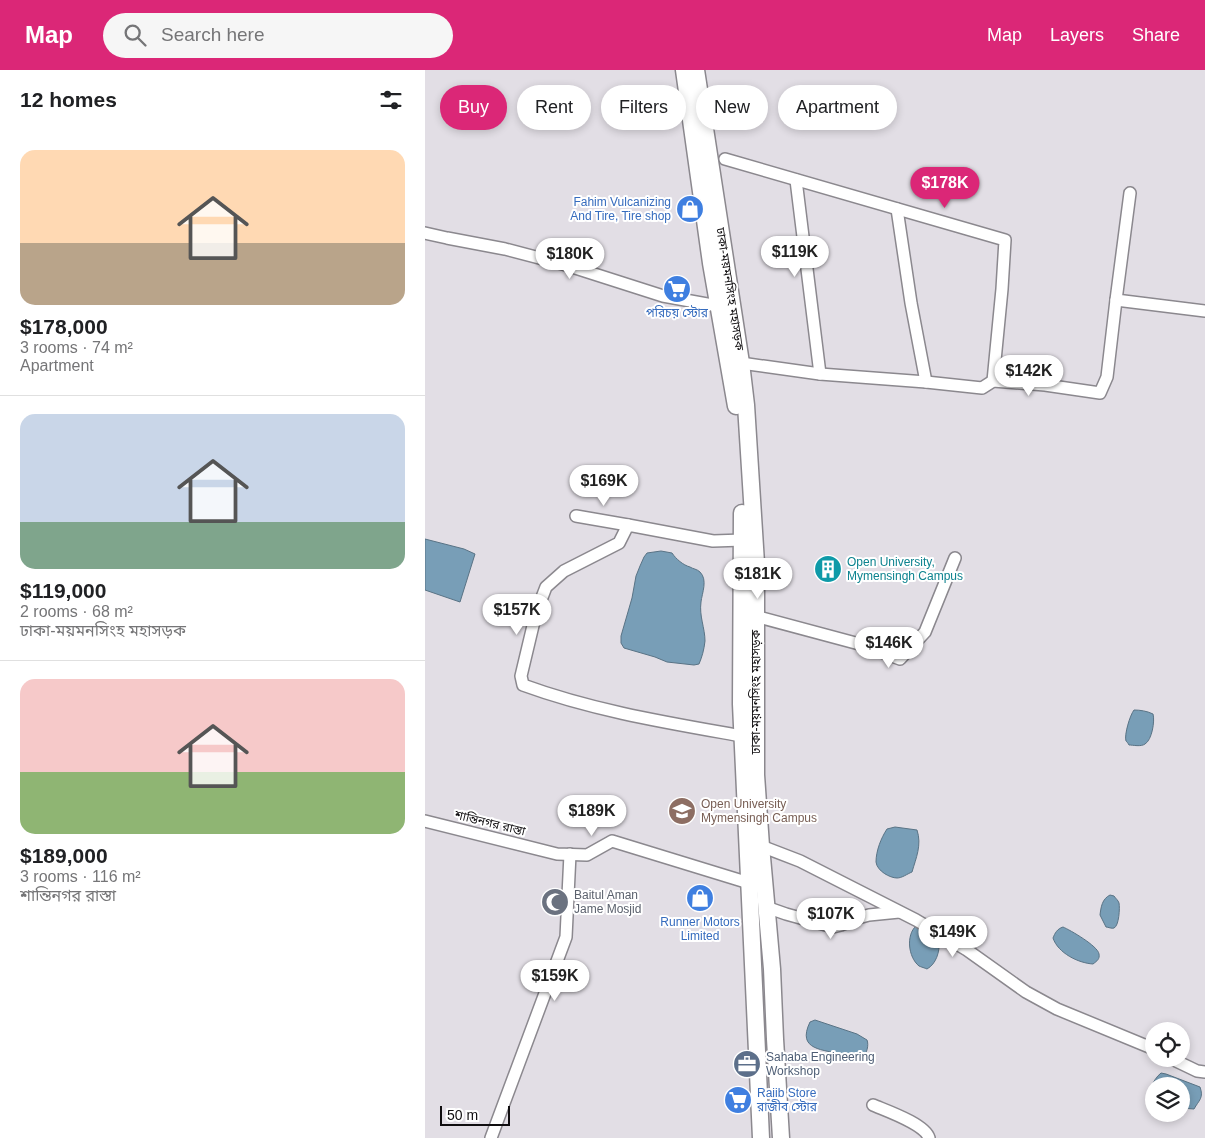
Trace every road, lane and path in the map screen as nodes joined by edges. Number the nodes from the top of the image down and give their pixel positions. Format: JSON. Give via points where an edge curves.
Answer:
{"nodes":[{"id":1,"x":684,"y":70,"type":"edge"},
{"id":2,"x":696,"y":70,"type":"edge"},
{"id":3,"x":725,"y":159,"type":"dead end"},
{"id":4,"x":796,"y":180,"type":"junction"},
{"id":5,"x":1130,"y":193,"type":"dead end"},
{"id":6,"x":897,"y":209,"type":"junction"},
{"id":7,"x":425,"y":233,"type":"edge"},
{"id":8,"x":1115,"y":300,"type":"junction"},
{"id":9,"x":718,"y":306,"type":"junction"},
{"id":10,"x":1205,"y":311,"type":"edge"},
{"id":11,"x":741,"y":363,"type":"junction"},
{"id":12,"x":820,"y":374,"type":"junction"},
{"id":13,"x":993,"y":381,"type":"junction"},
{"id":14,"x":926,"y":382,"type":"junction"},
{"id":15,"x":576,"y":516,"type":"dead end"},
{"id":16,"x":628,"y":525,"type":"junction"},
{"id":17,"x":743,"y":540,"type":"junction"},
{"id":18,"x":955,"y":558,"type":"dead end"},
{"id":19,"x":755,"y":616,"type":"junction"},
{"id":20,"x":742,"y":736,"type":"junction"},
{"id":21,"x":425,"y":822,"type":"edge"},
{"id":22,"x":761,"y":846,"type":"junction"},
{"id":23,"x":570,"y":854,"type":"junction"},
{"id":24,"x":749,"y":883,"type":"junction"},
{"id":25,"x":767,"y":906,"type":"junction"},
{"id":26,"x":900,"y":912,"type":"junction"},
{"id":27,"x":1145,"y":1045,"type":"edge"},
{"id":28,"x":1189,"y":1067,"type":"edge"},
{"id":29,"x":1205,"y":1072,"type":"edge"},
{"id":30,"x":873,"y":1105,"type":"dead end"},
{"id":31,"x":491,"y":1138,"type":"edge"},
{"id":32,"x":761,"y":1138,"type":"edge"},
{"id":33,"x":781,"y":1138,"type":"edge"},
{"id":34,"x":929,"y":1138,"type":"edge"}],
"edges":[{"from":1,"to":9,"type":"main road","name":"ঢাকা-ময়মনসিংহ মহাসড়ক"},
{"from":2,"to":11,"type":"main road","name":"ঢাকা-ময়মনসিংহ মহাসড়ক"},
{"from":3,"to":4,"type":"street"},
{"from":4,"to":6,"type":"street"},
{"from":4,"to":12,"type":"street"},
{"from":5,"to":8,"type":"street"},
{"from":6,"to":13,"type":"street","via":[[1005,240]]},
{"from":6,"to":14,"type":"street"},
{"from":7,"to":9,"type":"street","via":[[505,248],[663,296]]},
{"from":8,"to":10,"type":"street"},
{"from":8,"to":13,"type":"street","via":[[1107,376],[1101,393]]},
{"from":9,"to":17,"type":"main road","name":"ঢাকা-ময়মনসিংহ মহাসড়ক","via":[[738,417]]},
{"from":11,"to":12,"type":"street"},
{"from":11,"to":19,"type":"main road","name":"ঢাকা-ময়মনসিংহ মহাসড়ক","via":[[756,563]]},
{"from":12,"to":14,"type":"street"},
{"from":13,"to":14,"type":"street","via":[[982,388]]},
{"from":15,"to":16,"type":"street"},
{"from":16,"to":17,"type":"street","via":[[713,541]]},
{"from":16,"to":20,"type":"street","via":[[619,543],[564,571],[546,587],[528,646],[521,676],[523,685],[644,719]]},
{"from":17,"to":20,"type":"main road","name":"ঢাকা-ময়মনসিংহ মহাসড়ক"},
{"from":18,"to":19,"type":"street","via":[[925,632],[900,659],[863,645]]},
{"from":19,"to":22,"type":"main road","name":"ঢাকা-ময়মনসিংহ মহাসড়ক","via":[[756,775]]},
{"from":20,"to":24,"type":"main road","name":"ঢাকা-ময়মনসিংহ মহাসড়ক"},
{"from":21,"to":23,"type":"street","name":"শান্তিনগর রাস্তা","via":[[557,854]]},
{"from":22,"to":25,"type":"main road","name":"ঢাকা-ময়মনসিংহ মহাসড়ক"},
{"from":22,"to":26,"type":"street","via":[[800,861]]},
{"from":23,"to":24,"type":"street","name":"শান্তিনগর রাস্তা","via":[[587,855],[612,841]]},
{"from":23,"to":31,"type":"street","via":[[566,937]]},
{"from":24,"to":32,"type":"main road","name":"ঢাকা-ময়মনসিংহ মহাসড়ক"},
{"from":25,"to":26,"type":"street","via":[[833,927],[869,915]]},
{"from":25,"to":33,"type":"main road","name":"ঢাকা-ময়মনসিংহ মহাসড়ক"},
{"from":26,"to":27,"type":"street","via":[[967,950],[1026,992],[1057,1009]]},
{"from":28,"to":29,"type":"street"},
{"from":30,"to":34,"type":"street","via":[[914,1124],[928,1133]]}]}
